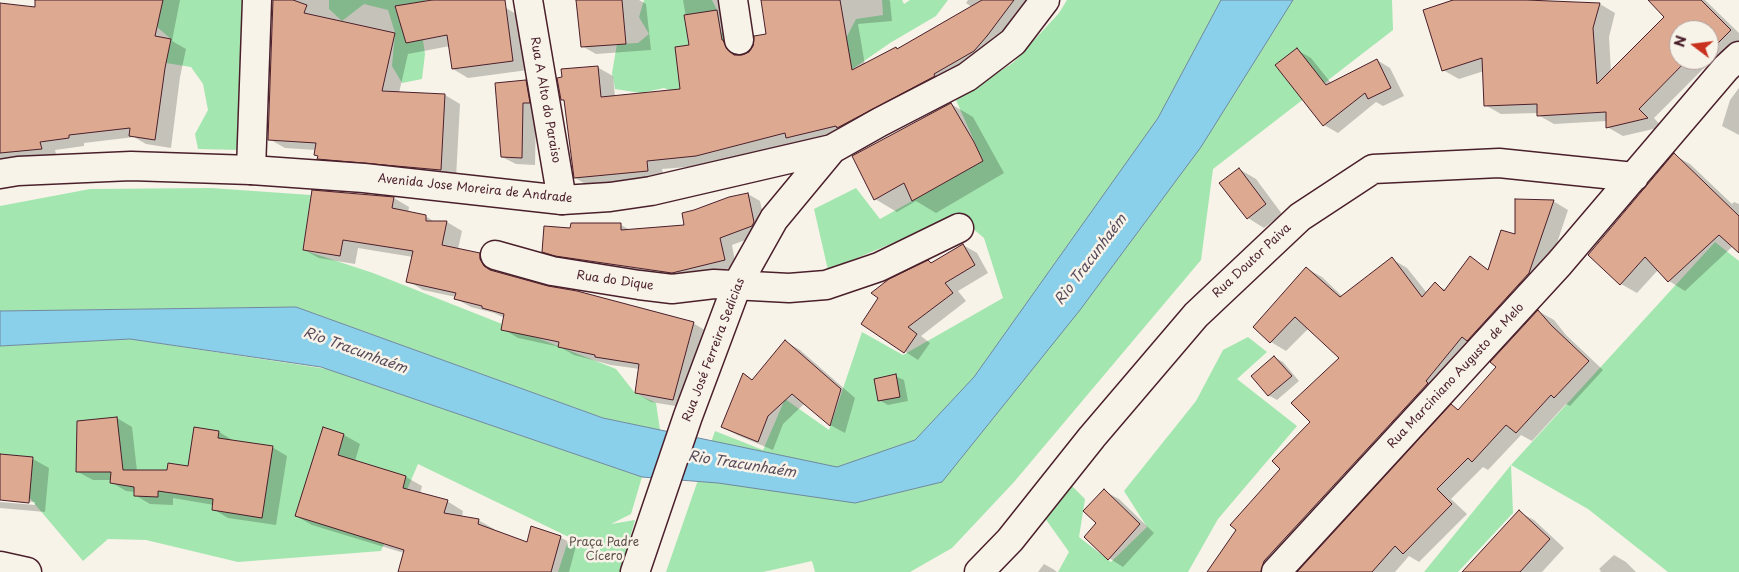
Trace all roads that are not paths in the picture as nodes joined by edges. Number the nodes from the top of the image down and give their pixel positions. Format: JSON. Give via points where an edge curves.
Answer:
{"nodes":[{"id":1,"x":257,"y":0,"type":"edge"},
{"id":2,"x":528,"y":0,"type":"edge"},
{"id":3,"x":732,"y":0,"type":"edge"},
{"id":4,"x":1045,"y":0,"type":"edge"},
{"id":5,"x":739,"y":40,"type":"dead end"},
{"id":6,"x":1739,"y":56,"type":"edge"},
{"id":7,"x":832,"y":149,"type":"junction"},
{"id":8,"x":251,"y":170,"type":"junction"},
{"id":9,"x":0,"y":174,"type":"edge"},
{"id":10,"x":1634,"y":177,"type":"junction"},
{"id":11,"x":562,"y":200,"type":"junction"},
{"id":12,"x":959,"y":228,"type":"dead end"},
{"id":13,"x":495,"y":255,"type":"dead end"},
{"id":14,"x":737,"y":285,"type":"junction"},
{"id":15,"x":0,"y":566,"type":"edge"},
{"id":16,"x":26,"y":572,"type":"edge"},
{"id":17,"x":635,"y":572,"type":"edge"},
{"id":18,"x":979,"y":572,"type":"edge"},
{"id":19,"x":1276,"y":572,"type":"edge"}],
"edges":[{"from":1,"to":8,"type":"street"},
{"from":2,"to":11,"type":"street","name":"Rua A Alto do Paraiso"},
{"from":3,"to":5,"type":"street"},
{"from":4,"to":7,"type":"street","name":"Avenida Jose Moreira de Andrade","via":[[1013,42],[967,77]]},
{"from":6,"to":10,"type":"street","name":"Rua Marciniano Augusto de Melo"},
{"from":7,"to":11,"type":"street","name":"Avenida Jose Moreira de Andrade","via":[[651,191]]},
{"from":7,"to":14,"type":"street","name":"Rua José Ferreira Sedicias","via":[[774,219]]},
{"from":8,"to":9,"type":"street","name":"Avenida Jose Moreira de Andrade","via":[[131,166]]},
{"from":8,"to":11,"type":"street","name":"Avenida Jose Moreira de Andrade","via":[[364,178]]},
{"from":10,"to":18,"type":"street","name":"Rua Doutor Paiva","via":[[1498,163],[1373,169],[1300,216],[1196,314],[1010,540]]},
{"from":10,"to":19,"type":"street","name":"Rua Marciniano Augusto de Melo","via":[[1559,264]]},
{"from":12,"to":14,"type":"street","name":"Rua do Dique","via":[[879,267],[826,285],[789,288]]},
{"from":13,"to":14,"type":"street","name":"Rua do Dique","via":[[552,271],[639,285],[672,289]]},
{"from":14,"to":17,"type":"street","name":"Rua José Ferreira Sedicias"},
{"from":15,"to":16,"type":"street"}]}
